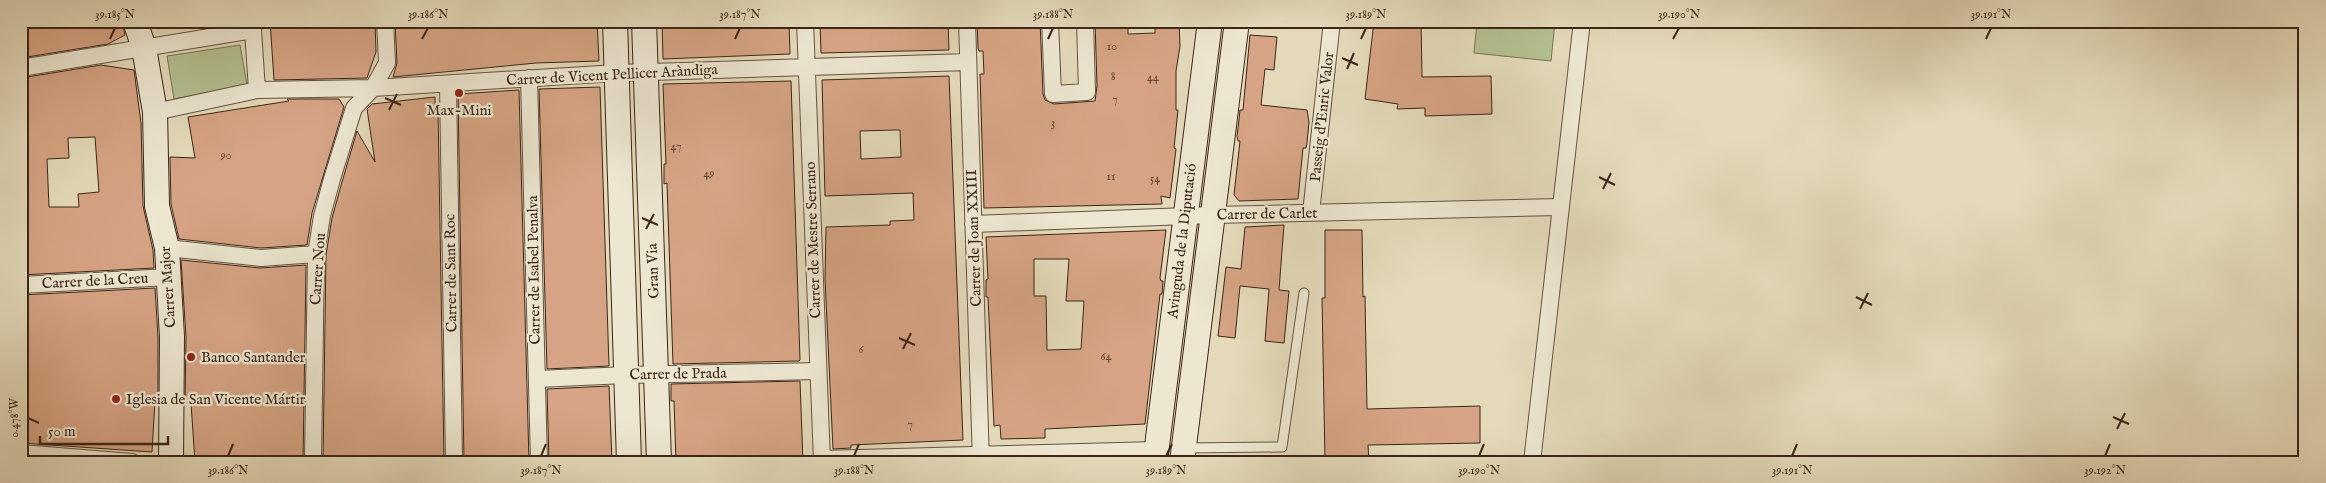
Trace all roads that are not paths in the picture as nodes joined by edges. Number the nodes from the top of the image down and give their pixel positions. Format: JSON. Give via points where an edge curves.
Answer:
{"nodes":[{"id":1,"x":135,"y":21,"type":"edge"},
{"id":2,"x":385,"y":21,"type":"edge"},
{"id":3,"x":615,"y":21,"type":"edge"},
{"id":4,"x":644,"y":21,"type":"edge"},
{"id":5,"x":805,"y":21,"type":"edge"},
{"id":6,"x":967,"y":21,"type":"edge"},
{"id":7,"x":1050,"y":21,"type":"edge"},
{"id":8,"x":1085,"y":21,"type":"edge"},
{"id":9,"x":1210,"y":21,"type":"edge"},
{"id":10,"x":1237,"y":21,"type":"edge"},
{"id":11,"x":1332,"y":21,"type":"edge"},
{"id":12,"x":1582,"y":21,"type":"edge"},
{"id":13,"x":253,"y":26,"type":"edge"},
{"id":14,"x":144,"y":48,"type":"junction"},
{"id":15,"x":968,"y":62,"type":"junction"},
{"id":16,"x":806,"y":67,"type":"junction"},
{"id":17,"x":21,"y":68,"type":"edge"},
{"id":18,"x":617,"y":73,"type":"junction"},
{"id":19,"x":646,"y":73,"type":"junction"},
{"id":20,"x":529,"y":78,"type":"junction"},
{"id":21,"x":448,"y":84,"type":"junction"},
{"id":22,"x":373,"y":88,"type":"junction"},
{"id":23,"x":257,"y":90,"type":"junction"},
{"id":24,"x":155,"y":112,"type":"junction"},
{"id":25,"x":1561,"y":207,"type":"junction"},
{"id":26,"x":1311,"y":213,"type":"junction"},
{"id":27,"x":1213,"y":215,"type":"junction"},
{"id":28,"x":1186,"y":217,"type":"junction"},
{"id":29,"x":973,"y":224,"type":"junction"},
{"id":30,"x":167,"y":248,"type":"junction"},
{"id":31,"x":316,"y":254,"type":"junction"},
{"id":32,"x":169,"y":277,"type":"junction"},
{"id":33,"x":21,"y":285,"type":"edge"},
{"id":34,"x":1304,"y":293,"type":"dead end"},
{"id":35,"x":818,"y":371,"type":"junction"},
{"id":36,"x":656,"y":374,"type":"junction"},
{"id":37,"x":626,"y":375,"type":"junction"},
{"id":38,"x":537,"y":379,"type":"junction"},
{"id":39,"x":21,"y":453,"type":"edge"},
{"id":40,"x":1183,"y":455,"type":"edge"},
{"id":41,"x":1156,"y":456,"type":"edge"},
{"id":42,"x":981,"y":458,"type":"edge"},
{"id":43,"x":822,"y":460,"type":"edge"},
{"id":44,"x":132,"y":462,"type":"edge"},
{"id":45,"x":171,"y":462,"type":"edge"},
{"id":46,"x":313,"y":462,"type":"edge"},
{"id":47,"x":454,"y":462,"type":"edge"},
{"id":48,"x":539,"y":462,"type":"edge"},
{"id":49,"x":629,"y":462,"type":"edge"},
{"id":50,"x":659,"y":462,"type":"edge"},
{"id":51,"x":1532,"y":462,"type":"edge"}],
"edges":[{"from":1,"to":14,"type":"street","name":"Carrer Major"},
{"from":2,"to":22,"type":"street","name":"Carrer Nou","via":[[387,63]]},
{"from":3,"to":18,"type":"street","name":"Gran Via"},
{"from":4,"to":19,"type":"street","name":"Gran Via"},
{"from":5,"to":16,"type":"street","name":"Carrer de Mestre Serrano"},
{"from":6,"to":15,"type":"street","name":"Carrer de Joan XXIII"},
{"from":7,"to":8,"type":"street","via":[[1053,94],[1087,92]]},
{"from":9,"to":28,"type":"street","name":"Avinguda de la Diputació"},
{"from":10,"to":27,"type":"street","name":"Avinguda de la Diputació"},
{"from":11,"to":26,"type":"street","name":"Passeig d'Enric Valor"},
{"from":12,"to":25,"type":"street"},
{"from":13,"to":14,"type":"street"},
{"from":13,"to":23,"type":"street"},
{"from":14,"to":17,"type":"street"},
{"from":14,"to":24,"type":"street","name":"Carrer Major"},
{"from":15,"to":16,"type":"street","name":"Carrer de Vicent Pellicer Aràndiga"},
{"from":15,"to":29,"type":"street","name":"Carrer de Joan XXIII"},
{"from":16,"to":19,"type":"street","name":"Carrer de Vicent Pellicer Aràndiga"},
{"from":16,"to":35,"type":"street","name":"Carrer de Mestre Serrano"},
{"from":18,"to":19,"type":"street","name":"Carrer de Vicent Pellicer Aràndiga"},
{"from":18,"to":20,"type":"street","name":"Carrer de Vicent Pellicer Aràndiga"},
{"from":18,"to":37,"type":"street","name":"Gran Via"},
{"from":19,"to":36,"type":"street","name":"Gran Via"},
{"from":20,"to":21,"type":"street","name":"Carrer de Vicent Pellicer Aràndiga"},
{"from":20,"to":38,"type":"street","name":"Carrer de Isabel Penalva"},
{"from":21,"to":22,"type":"street","name":"Carrer de Vicent Pellicer Aràndiga"},
{"from":21,"to":47,"type":"street","name":"Carrer de Sant Roc"},
{"from":22,"to":23,"type":"street","name":"Carrer de Vicent Pellicer Aràndiga"},
{"from":22,"to":31,"type":"street","name":"Carrer Nou","via":[[354,108],[322,216]]},
{"from":23,"to":24,"type":"street","name":"Carrer de Vicent Pellicer Aràndiga"},
{"from":24,"to":30,"type":"street","name":"Carrer Major","via":[[157,206]]},
{"from":25,"to":26,"type":"street","name":"Carrer de Carlet"},
{"from":25,"to":51,"type":"street"},
{"from":26,"to":27,"type":"street","name":"Carrer de Carlet"},
{"from":27,"to":28,"type":"street","name":"Carrer de Carlet"},
{"from":27,"to":40,"type":"street","name":"Avinguda de la Diputació"},
{"from":28,"to":29,"type":"street","name":"Carrer de Carlet"},
{"from":28,"to":41,"type":"street","name":"Avinguda de la Diputació"},
{"from":29,"to":42,"type":"street","name":"Carrer de Joan XXIII"},
{"from":30,"to":31,"type":"street","via":[[261,258]]},
{"from":30,"to":32,"type":"street","name":"Carrer Major"},
{"from":31,"to":46,"type":"street","name":"Carrer Nou"},
{"from":32,"to":33,"type":"street","name":"Carrer de la Creu"},
{"from":32,"to":45,"type":"street","name":"Carrer Major"},
{"from":34,"to":40,"type":"lane","via":[[1282,447]]},
{"from":35,"to":36,"type":"street","name":"Carrer de Prada"},
{"from":35,"to":43,"type":"street","name":"Carrer de Mestre Serrano"},
{"from":36,"to":37,"type":"street","name":"Carrer de Prada"},
{"from":36,"to":50,"type":"street","name":"Gran Via"},
{"from":37,"to":38,"type":"street","name":"Carrer de Prada"},
{"from":37,"to":49,"type":"street","name":"Gran Via"},
{"from":38,"to":48,"type":"street","name":"Carrer de Isabel Penalva"},
{"from":39,"to":44,"type":"street"},
{"from":41,"to":42,"type":"street"},
{"from":42,"to":43,"type":"street"}]}
